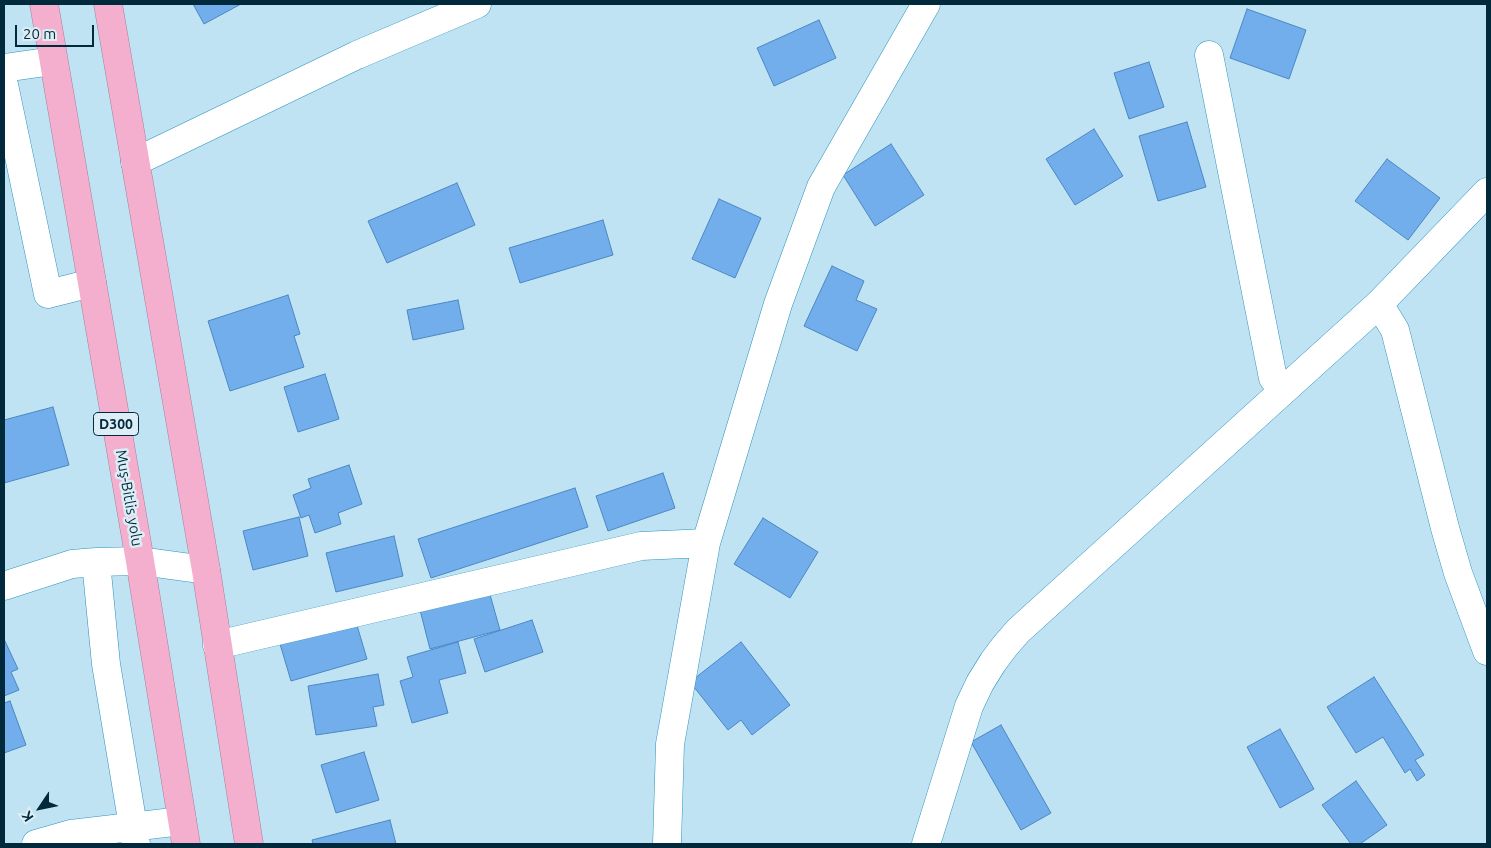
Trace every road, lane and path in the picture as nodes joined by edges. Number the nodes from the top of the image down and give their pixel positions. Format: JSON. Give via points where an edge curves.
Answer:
{"nodes":[{"id":1,"x":44,"y":4,"type":"edge"},
{"id":2,"x":108,"y":4,"type":"edge"},
{"id":3,"x":478,"y":4,"type":"edge"},
{"id":4,"x":906,"y":4,"type":"edge"},
{"id":5,"x":926,"y":4,"type":"edge"},
{"id":6,"x":905,"y":40,"type":"junction"},
{"id":7,"x":1209,"y":55,"type":"dead end"},
{"id":8,"x":53,"y":61,"type":"junction"},
{"id":9,"x":4,"y":68,"type":"edge"},
{"id":10,"x":4,"y":85,"type":"edge"},
{"id":11,"x":135,"y":162,"type":"junction"},
{"id":12,"x":1487,"y":192,"type":"edge"},
{"id":13,"x":92,"y":283,"type":"junction"},
{"id":14,"x":1379,"y":304,"type":"junction"},
{"id":15,"x":1284,"y":390,"type":"junction"},
{"id":16,"x":706,"y":543,"type":"junction"},
{"id":17,"x":140,"y":561,"type":"junction"},
{"id":18,"x":96,"y":562,"type":"junction"},
{"id":19,"x":206,"y":570,"type":"junction"},
{"id":20,"x":4,"y":586,"type":"edge"},
{"id":21,"x":217,"y":644,"type":"junction"},
{"id":22,"x":1487,"y":651,"type":"edge"},
{"id":23,"x":184,"y":833,"type":"edge"},
{"id":24,"x":134,"y":836,"type":"edge"},
{"id":25,"x":36,"y":844,"type":"edge"},
{"id":26,"x":249,"y":844,"type":"edge"},
{"id":27,"x":667,"y":844,"type":"edge"},
{"id":28,"x":926,"y":844,"type":"edge"}],
"edges":[{"from":1,"to":8,"type":"highway","name":"Muş-Bitlis yolu","number":"D300"},
{"from":2,"to":11,"type":"highway"},
{"from":3,"to":11,"type":"street","via":[[357,55]]},
{"from":4,"to":6,"type":"street"},
{"from":5,"to":6,"type":"street"},
{"from":6,"to":16,"type":"street","via":[[820,188],[778,304]]},
{"from":7,"to":15,"type":"street","via":[[1273,378]]},
{"from":8,"to":9,"type":"street"},
{"from":8,"to":13,"type":"highway","name":"Muş-Bitlis yolu","number":"D300"},
{"from":10,"to":13,"type":"street","via":[[48,294]]},
{"from":11,"to":19,"type":"highway"},
{"from":12,"to":14,"type":"street"},
{"from":13,"to":17,"type":"highway","name":"Muş-Bitlis yolu","number":"D300"},
{"from":14,"to":15,"type":"street"},
{"from":14,"to":22,"type":"street","via":[[1395,330],[1445,528]]},
{"from":15,"to":28,"type":"street","via":[[1005,646],[988,669],[969,706]]},
{"from":16,"to":21,"type":"street","via":[[641,546]]},
{"from":16,"to":27,"type":"street","via":[[670,744]]},
{"from":17,"to":18,"type":"street"},
{"from":17,"to":19,"type":"street"},
{"from":17,"to":23,"type":"highway","name":"Muş-Bitlis yolu","number":"D300"},
{"from":18,"to":20,"type":"street","via":[[72,564]]},
{"from":18,"to":24,"type":"street","via":[[106,664]]},
{"from":19,"to":21,"type":"highway"},
{"from":21,"to":26,"type":"highway"},
{"from":23,"to":24,"type":"street"},
{"from":24,"to":25,"type":"street","via":[[71,834]]}]}
